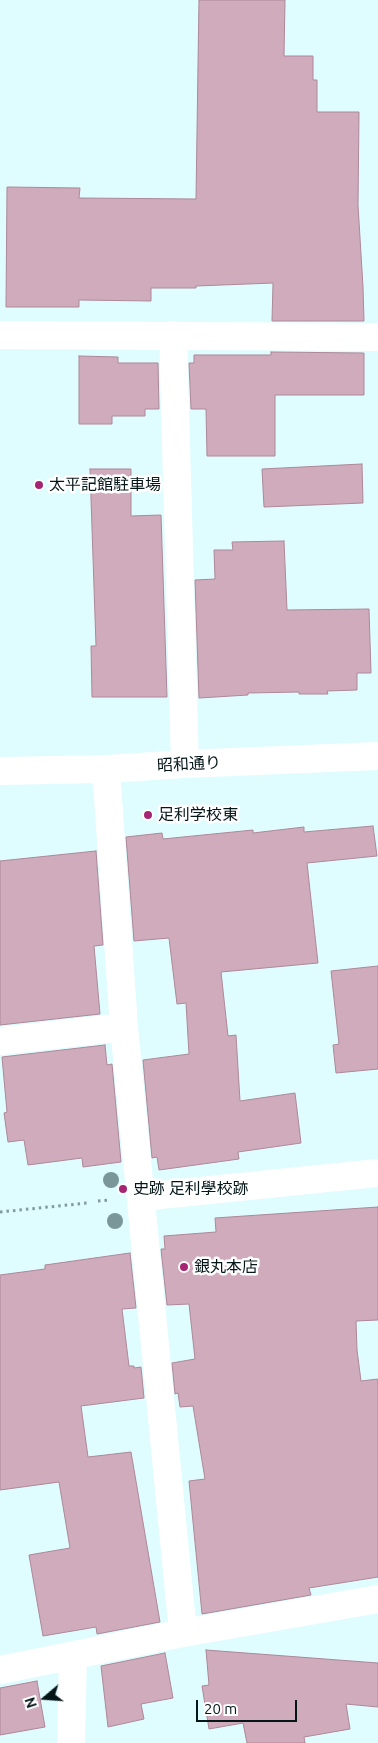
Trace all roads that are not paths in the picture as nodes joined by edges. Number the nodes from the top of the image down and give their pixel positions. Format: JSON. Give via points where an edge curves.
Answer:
{"nodes":[{"id":1,"x":0,"y":335,"type":"edge"},
{"id":2,"x":173,"y":335,"type":"junction"},
{"id":3,"x":378,"y":336,"type":"edge"},
{"id":4,"x":378,"y":756,"type":"edge"},
{"id":5,"x":185,"y":764,"type":"junction"},
{"id":6,"x":106,"y":769,"type":"junction"},
{"id":7,"x":0,"y":771,"type":"edge"},
{"id":8,"x":124,"y":1027,"type":"junction"},
{"id":9,"x":0,"y":1041,"type":"edge"},
{"id":10,"x":378,"y":1173,"type":"edge"},
{"id":11,"x":141,"y":1197,"type":"junction"},
{"id":12,"x":378,"y":1599,"type":"edge"},
{"id":13,"x":183,"y":1633,"type":"junction"},
{"id":14,"x":73,"y":1655,"type":"junction"},
{"id":15,"x":0,"y":1670,"type":"edge"},
{"id":16,"x":71,"y":1743,"type":"edge"}],
"edges":[{"from":1,"to":2,"type":"main road"},
{"from":2,"to":3,"type":"main road"},
{"from":2,"to":5,"type":"main road"},
{"from":4,"to":5,"type":"main road","name":"昭和通り"},
{"from":5,"to":6,"type":"main road","name":"昭和通り"},
{"from":6,"to":7,"type":"main road","name":"昭和通り"},
{"from":6,"to":8,"type":"main road"},
{"from":8,"to":9,"type":"main road"},
{"from":8,"to":11,"type":"main road"},
{"from":10,"to":11,"type":"main road"},
{"from":11,"to":13,"type":"main road"},
{"from":12,"to":13,"type":"main road"},
{"from":13,"to":14,"type":"main road"},
{"from":14,"to":15,"type":"main road"},
{"from":14,"to":16,"type":"main road"}]}
